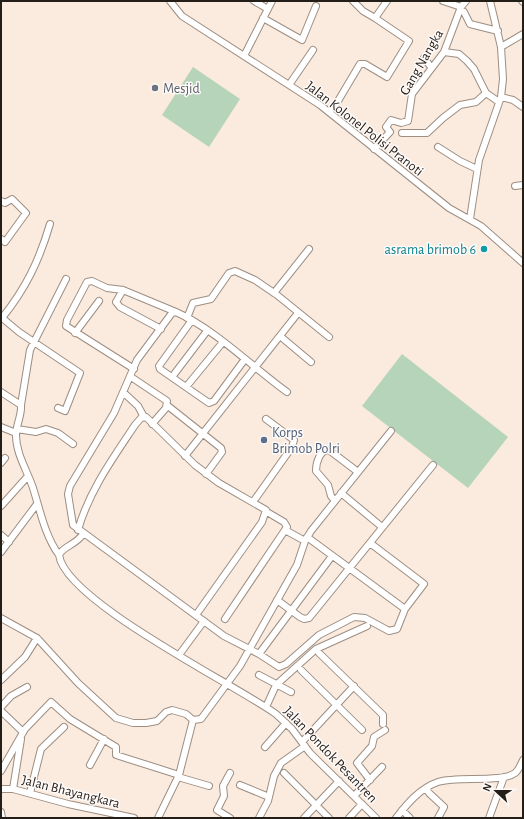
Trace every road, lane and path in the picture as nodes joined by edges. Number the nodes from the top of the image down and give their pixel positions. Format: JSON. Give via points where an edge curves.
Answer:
{"nodes":[{"id":1,"x":170,"y":1,"type":"edge"},
{"id":2,"x":254,"y":1,"type":"edge"},
{"id":3,"x":272,"y":1,"type":"edge"},
{"id":4,"x":353,"y":1,"type":"edge"},
{"id":5,"x":387,"y":1,"type":"edge"},
{"id":6,"x":443,"y":1,"type":"edge"},
{"id":7,"x":466,"y":1,"type":"edge"},
{"id":8,"x":490,"y":1,"type":"edge"},
{"id":9,"x":316,"y":6,"type":"dead end"},
{"id":10,"x":268,"y":8,"type":"junction"},
{"id":11,"x":462,"y":9,"type":"junction"},
{"id":12,"x":263,"y":18,"type":"junction"},
{"id":13,"x":375,"y":18,"type":"junction"},
{"id":14,"x":498,"y":31,"type":"junction"},
{"id":15,"x":523,"y":34,"type":"edge"},
{"id":16,"x":501,"y":47,"type":"junction"},
{"id":17,"x":313,"y":50,"type":"dead end"},
{"id":18,"x":444,"y":52,"type":"junction"},
{"id":19,"x":244,"y":56,"type":"junction"},
{"id":20,"x":424,"y":58,"type":"dead end"},
{"id":21,"x":431,"y":67,"type":"junction"},
{"id":22,"x":289,"y":86,"type":"junction"},
{"id":23,"x":486,"y":94,"type":"junction"},
{"id":24,"x":500,"y":99,"type":"junction"},
{"id":25,"x":523,"y":107,"type":"edge"},
{"id":26,"x":329,"y":112,"type":"junction"},
{"id":27,"x":402,"y":133,"type":"dead end"},
{"id":28,"x":438,"y":147,"type":"dead end"},
{"id":29,"x":374,"y":149,"type":"junction"},
{"id":30,"x":477,"y":169,"type":"junction"},
{"id":31,"x":523,"y":185,"type":"edge"},
{"id":32,"x":515,"y":186,"type":"dead end"},
{"id":33,"x":1,"y":201,"type":"edge"},
{"id":34,"x":470,"y":219,"type":"junction"},
{"id":35,"x":50,"y":224,"type":"dead end"},
{"id":36,"x":1,"y":239,"type":"edge"},
{"id":37,"x":309,"y":248,"type":"dead end"},
{"id":38,"x":523,"y":264,"type":"edge"},
{"id":39,"x":66,"y":279,"type":"dead end"},
{"id":40,"x":122,"y":290,"type":"junction"},
{"id":41,"x":274,"y":293,"type":"junction"},
{"id":42,"x":99,"y":301,"type":"dead end"},
{"id":43,"x":176,"y":312,"type":"junction"},
{"id":44,"x":298,"y":313,"type":"junction"},
{"id":45,"x":2,"y":318,"type":"edge"},
{"id":46,"x":189,"y":319,"type":"junction"},
{"id":47,"x":161,"y":328,"type":"junction"},
{"id":48,"x":207,"y":331,"type":"junction"},
{"id":49,"x":75,"y":333,"type":"junction"},
{"id":50,"x":280,"y":336,"type":"junction"},
{"id":51,"x":329,"y":337,"type":"dead end"},
{"id":52,"x":33,"y":342,"type":"junction"},
{"id":53,"x":223,"y":342,"type":"junction"},
{"id":54,"x":245,"y":359,"type":"junction"},
{"id":55,"x":311,"y":362,"type":"dead end"},
{"id":56,"x":255,"y":367,"type":"junction"},
{"id":57,"x":134,"y":369,"type":"junction"},
{"id":58,"x":172,"y":377,"type":"junction"},
{"id":59,"x":130,"y":378,"type":"junction"},
{"id":60,"x":186,"y":387,"type":"junction"},
{"id":61,"x":1,"y":392,"type":"edge"},
{"id":62,"x":287,"y":392,"type":"dead end"},
{"id":63,"x":124,"y":393,"type":"junction"},
{"id":64,"x":21,"y":405,"type":"junction"},
{"id":65,"x":168,"y":406,"type":"junction"},
{"id":66,"x":58,"y":408,"type":"dead end"},
{"id":67,"x":144,"y":417,"type":"junction"},
{"id":68,"x":266,"y":419,"type":"dead end"},
{"id":69,"x":152,"y":424,"type":"junction"},
{"id":70,"x":1,"y":427,"type":"edge"},
{"id":71,"x":16,"y":431,"type":"junction"},
{"id":72,"x":391,"y":431,"type":"dead end"},
{"id":73,"x":203,"y":434,"type":"junction"},
{"id":74,"x":73,"y":444,"type":"dead end"},
{"id":75,"x":185,"y":456,"type":"junction"},
{"id":76,"x":433,"y":465,"type":"dead end"},
{"id":77,"x":358,"y":472,"type":"junction"},
{"id":78,"x":206,"y":474,"type":"junction"},
{"id":79,"x":28,"y":476,"type":"junction"},
{"id":80,"x":341,"y":493,"type":"junction"},
{"id":81,"x":335,"y":500,"type":"junction"},
{"id":82,"x":253,"y":502,"type":"junction"},
{"id":83,"x":37,"y":504,"type":"junction"},
{"id":84,"x":1,"y":506,"type":"edge"},
{"id":85,"x":266,"y":512,"type":"junction"},
{"id":86,"x":382,"y":527,"type":"junction"},
{"id":87,"x":78,"y":530,"type":"junction"},
{"id":88,"x":285,"y":530,"type":"junction"},
{"id":89,"x":83,"y":534,"type":"junction"},
{"id":90,"x":1,"y":535,"type":"edge"},
{"id":91,"x":306,"y":539,"type":"junction"},
{"id":92,"x":9,"y":542,"type":"junction"},
{"id":93,"x":370,"y":543,"type":"junction"},
{"id":94,"x":1,"y":552,"type":"edge"},
{"id":95,"x":59,"y":554,"type":"junction"},
{"id":96,"x":332,"y":556,"type":"junction"},
{"id":97,"x":349,"y":568,"type":"junction"},
{"id":98,"x":277,"y":600,"type":"junction"},
{"id":99,"x":291,"y":610,"type":"junction"},
{"id":100,"x":405,"y":610,"type":"junction"},
{"id":101,"x":196,"y":616,"type":"junction"},
{"id":102,"x":1,"y":618,"type":"edge"},
{"id":103,"x":225,"y":619,"type":"dead end"},
{"id":104,"x":204,"y":621,"type":"junction"},
{"id":105,"x":367,"y":626,"type":"dead end"},
{"id":106,"x":38,"y":638,"type":"junction"},
{"id":107,"x":250,"y":649,"type":"junction"},
{"id":108,"x":319,"y":653,"type":"dead end"},
{"id":109,"x":260,"y":654,"type":"junction"},
{"id":110,"x":179,"y":655,"type":"junction"},
{"id":111,"x":301,"y":670,"type":"dead end"},
{"id":112,"x":259,"y":675,"type":"dead end"},
{"id":113,"x":1,"y":680,"type":"edge"},
{"id":114,"x":228,"y":684,"type":"junction"},
{"id":115,"x":276,"y":685,"type":"junction"},
{"id":116,"x":354,"y":686,"type":"junction"},
{"id":117,"x":27,"y":687,"type":"dead end"},
{"id":118,"x":291,"y":692,"type":"dead end"},
{"id":119,"x":336,"y":705,"type":"junction"},
{"id":120,"x":1,"y":707,"type":"edge"},
{"id":121,"x":266,"y":707,"type":"junction"},
{"id":122,"x":1,"y":711,"type":"edge"},
{"id":123,"x":193,"y":720,"type":"junction"},
{"id":124,"x":286,"y":723,"type":"junction"},
{"id":125,"x":64,"y":727,"type":"dead end"},
{"id":126,"x":362,"y":730,"type":"dead end"},
{"id":127,"x":23,"y":734,"type":"junction"},
{"id":128,"x":104,"y":739,"type":"junction"},
{"id":129,"x":303,"y":744,"type":"junction"},
{"id":130,"x":265,"y":747,"type":"dead end"},
{"id":131,"x":1,"y":755,"type":"edge"},
{"id":132,"x":7,"y":759,"type":"junction"},
{"id":133,"x":523,"y":760,"type":"edge"},
{"id":134,"x":90,"y":765,"type":"dead end"},
{"id":135,"x":382,"y":767,"type":"dead end"},
{"id":136,"x":1,"y":771,"type":"edge"},
{"id":137,"x":230,"y":773,"type":"dead end"},
{"id":138,"x":284,"y":773,"type":"dead end"},
{"id":139,"x":178,"y":776,"type":"junction"},
{"id":140,"x":504,"y":777,"type":"junction"},
{"id":141,"x":370,"y":780,"type":"junction"},
{"id":142,"x":338,"y":781,"type":"junction"},
{"id":143,"x":240,"y":785,"type":"dead end"},
{"id":144,"x":209,"y":786,"type":"dead end"},
{"id":145,"x":426,"y":788,"type":"junction"},
{"id":146,"x":1,"y":789,"type":"edge"},
{"id":147,"x":13,"y":789,"type":"junction"},
{"id":148,"x":30,"y":793,"type":"junction"},
{"id":149,"x":354,"y":796,"type":"junction"},
{"id":150,"x":269,"y":797,"type":"junction"},
{"id":151,"x":362,"y":804,"type":"junction"},
{"id":152,"x":316,"y":806,"type":"junction"},
{"id":153,"x":402,"y":810,"type":"junction"},
{"id":154,"x":1,"y":812,"type":"edge"},
{"id":155,"x":111,"y":816,"type":"edge"},
{"id":156,"x":2,"y":818,"type":"edge"},
{"id":157,"x":134,"y":818,"type":"edge"},
{"id":158,"x":158,"y":818,"type":"edge"},
{"id":159,"x":230,"y":818,"type":"edge"},
{"id":160,"x":259,"y":818,"type":"edge"},
{"id":161,"x":304,"y":818,"type":"edge"},
{"id":162,"x":329,"y":818,"type":"edge"},
{"id":163,"x":349,"y":818,"type":"edge"},
{"id":164,"x":376,"y":818,"type":"edge"},
{"id":165,"x":396,"y":818,"type":"edge"},
{"id":166,"x":410,"y":818,"type":"edge"},
{"id":167,"x":438,"y":818,"type":"edge"},
{"id":168,"x":488,"y":818,"type":"edge"}],
"edges":[{"from":1,"to":19,"type":"street","name":"Jalan Kolonel Polisi Pranoti","via":[[182,16]]},
{"from":2,"to":10,"type":"street"},
{"from":3,"to":10,"type":"street"},
{"from":4,"to":13,"type":"street"},
{"from":5,"to":13,"type":"street"},
{"from":6,"to":11,"type":"street"},
{"from":7,"to":11,"type":"street","name":"Gang Nangka"},
{"from":8,"to":14,"type":"street"},
{"from":9,"to":12,"type":"street","via":[[302,40]]},
{"from":10,"to":12,"type":"street"},
{"from":11,"to":14,"type":"street","via":[[470,24]]},
{"from":11,"to":18,"type":"street","name":"Gang Nangka"},
{"from":12,"to":19,"type":"street"},
{"from":13,"to":26,"type":"street","via":[[409,41],[387,77],[365,64],[360,64]]},
{"from":14,"to":16,"type":"street"},
{"from":15,"to":16,"type":"street"},
{"from":16,"to":24,"type":"street","via":[[503,79]]},
{"from":17,"to":22,"type":"street"},
{"from":18,"to":21,"type":"street","name":"Gang Nangka"},
{"from":18,"to":23,"type":"street","via":[[459,54],[467,61],[474,69]]},
{"from":19,"to":22,"type":"street","name":"Jalan Kolonel Polisi Pranoti"},
{"from":20,"to":21,"type":"street"},
{"from":21,"to":29,"type":"street","name":"Gang Nangka","via":[[410,99],[408,121],[401,123],[391,120],[386,127],[390,132]]},
{"from":22,"to":26,"type":"street","name":"Jalan Kolonel Polisi Pranoti"},
{"from":23,"to":24,"type":"street"},
{"from":23,"to":27,"type":"street","via":[[476,102],[460,105],[427,133]]},
{"from":24,"to":25,"type":"street","via":[[513,100]]},
{"from":24,"to":30,"type":"street"},
{"from":26,"to":29,"type":"street","name":"Jalan Kolonel Polisi Pranoti"},
{"from":28,"to":30,"type":"street"},
{"from":29,"to":34,"type":"street","name":"Jalan Kolonel Polisi Pranoti","via":[[449,208]]},
{"from":30,"to":34,"type":"street"},
{"from":31,"to":32,"type":"street"},
{"from":33,"to":36,"type":"street","via":[[5,203],[12,199],[26,212],[5,242]]},
{"from":34,"to":38,"type":"street","name":"Jalan Kolonel Polisi Pranoti"},
{"from":35,"to":45,"type":"street","via":[[33,272],[16,301]]},
{"from":37,"to":41,"type":"street"},
{"from":39,"to":52,"type":"street"},
{"from":40,"to":43,"type":"street"},
{"from":40,"to":47,"type":"street","via":[[116,302],[120,307]]},
{"from":40,"to":49,"type":"street","via":[[108,288],[92,281],[87,282],[66,323],[66,326]]},
{"from":41,"to":44,"type":"street"},
{"from":41,"to":46,"type":"street","via":[[255,280],[233,271],[211,299],[193,303]]},
{"from":42,"to":49,"type":"street"},
{"from":43,"to":46,"type":"street"},
{"from":43,"to":47,"type":"street"},
{"from":44,"to":50,"type":"street"},
{"from":44,"to":51,"type":"street"},
{"from":45,"to":52,"type":"street"},
{"from":46,"to":48,"type":"street"},
{"from":46,"to":58,"type":"street","via":[[160,364],[160,369]]},
{"from":47,"to":57,"type":"street","via":[[141,353]]},
{"from":48,"to":53,"type":"street"},
{"from":48,"to":58,"type":"street"},
{"from":49,"to":57,"type":"street"},
{"from":50,"to":55,"type":"street"},
{"from":50,"to":56,"type":"street"},
{"from":52,"to":64,"type":"street","via":[[28,356]]},
{"from":52,"to":66,"type":"street","via":[[80,373],[65,411]]},
{"from":53,"to":54,"type":"street"},
{"from":53,"to":60,"type":"street"},
{"from":54,"to":56,"type":"street"},
{"from":54,"to":60,"type":"street","via":[[212,402],[206,401]]},
{"from":56,"to":62,"type":"street"},
{"from":56,"to":73,"type":"street"},
{"from":57,"to":59,"type":"street"},
{"from":58,"to":60,"type":"street"},
{"from":59,"to":63,"type":"street"},
{"from":59,"to":65,"type":"street","via":[[166,400]]},
{"from":61,"to":64,"type":"street"},
{"from":63,"to":67,"type":"street","via":[[138,406]]},
{"from":63,"to":87,"type":"street","via":[[69,488],[72,522]]},
{"from":64,"to":71,"type":"street","via":[[21,416]]},
{"from":65,"to":69,"type":"street"},
{"from":65,"to":73,"type":"street"},
{"from":67,"to":69,"type":"street"},
{"from":67,"to":87,"type":"street","via":[[135,425],[93,490]]},
{"from":68,"to":82,"type":"street","via":[[294,440],[292,447]]},
{"from":69,"to":75,"type":"street"},
{"from":70,"to":71,"type":"street"},
{"from":71,"to":74,"type":"street","via":[[36,432],[46,429],[58,433]]},
{"from":71,"to":79,"type":"street","name":"Jalan Pondok Pesantren","via":[[20,457]]},
{"from":72,"to":77,"type":"street"},
{"from":73,"to":75,"type":"street"},
{"from":73,"to":78,"type":"street","via":[[222,449]]},
{"from":75,"to":78,"type":"street"},
{"from":76,"to":86,"type":"street"},
{"from":77,"to":80,"type":"street"},
{"from":77,"to":81,"type":"street","via":[[329,450],[325,450],[317,461],[316,471],[328,485]]},
{"from":78,"to":82,"type":"street"},
{"from":79,"to":83,"type":"street","name":"Jalan Pondok Pesantren"},
{"from":79,"to":84,"type":"street"},
{"from":80,"to":81,"type":"street"},
{"from":80,"to":86,"type":"street"},
{"from":81,"to":91,"type":"street"},
{"from":82,"to":85,"type":"street"},
{"from":83,"to":92,"type":"street"},
{"from":83,"to":95,"type":"street","name":"Jalan Pondok Pesantren"},
{"from":85,"to":88,"type":"street","via":[[284,522]]},
{"from":85,"to":101,"type":"street","via":[[262,522]]},
{"from":86,"to":93,"type":"street"},
{"from":87,"to":89,"type":"street"},
{"from":88,"to":91,"type":"street"},
{"from":88,"to":103,"type":"street"},
{"from":89,"to":95,"type":"street","via":[[76,543]]},
{"from":89,"to":101,"type":"street"},
{"from":90,"to":92,"type":"street"},
{"from":91,"to":96,"type":"street"},
{"from":91,"to":98,"type":"street","via":[[297,565]]},
{"from":92,"to":94,"type":"street"},
{"from":93,"to":97,"type":"street"},
{"from":93,"to":100,"type":"street","via":[[424,584]]},
{"from":95,"to":110,"type":"street","name":"Jalan Pondok Pesantren","via":[[69,575],[94,600]]},
{"from":96,"to":97,"type":"street"},
{"from":96,"to":99,"type":"street"},
{"from":97,"to":99,"type":"street","via":[[309,618],[304,619]]},
{"from":97,"to":100,"type":"street"},
{"from":98,"to":99,"type":"street"},
{"from":98,"to":107,"type":"street"},
{"from":99,"to":109,"type":"street"},
{"from":100,"to":109,"type":"street","via":[[397,629],[392,632],[365,618],[348,619],[319,635],[281,667]]},
{"from":101,"to":104,"type":"street"},
{"from":102,"to":106,"type":"street"},
{"from":104,"to":107,"type":"street","via":[[224,636]]},
{"from":104,"to":110,"type":"street"},
{"from":105,"to":115,"type":"street","via":[[316,649]]},
{"from":106,"to":113,"type":"street","via":[[26,657]]},
{"from":106,"to":123,"type":"street","via":[[78,683],[116,718],[133,723],[146,723],[157,721],[172,710],[186,714]]},
{"from":107,"to":109,"type":"street"},
{"from":107,"to":114,"type":"street"},
{"from":108,"to":116,"type":"street"},
{"from":110,"to":114,"type":"street","name":"Jalan Pondok Pesantren"},
{"from":111,"to":119,"type":"street"},
{"from":112,"to":115,"type":"street"},
{"from":114,"to":121,"type":"street","name":"Jalan Pondok Pesantren"},
{"from":114,"to":123,"type":"street","via":[[201,719]]},
{"from":115,"to":118,"type":"street"},
{"from":115,"to":121,"type":"street"},
{"from":116,"to":119,"type":"street"},
{"from":116,"to":141,"type":"street","via":[[383,715],[384,727],[374,737],[372,746],[358,761],[358,766]]},
{"from":117,"to":120,"type":"street","via":[[11,696]]},
{"from":119,"to":126,"type":"street"},
{"from":119,"to":129,"type":"street"},
{"from":121,"to":124,"type":"street","name":"Jalan Pondok Pesantren"},
{"from":122,"to":127,"type":"street"},
{"from":123,"to":139,"type":"street"},
{"from":124,"to":129,"type":"street","name":"Jalan Pondok Pesantren"},
{"from":124,"to":130,"type":"street"},
{"from":125,"to":148,"type":"street","via":[[41,748]]},
{"from":127,"to":128,"type":"street","via":[[53,702],[70,719]]},
{"from":127,"to":132,"type":"street"},
{"from":127,"to":147,"type":"street"},
{"from":128,"to":134,"type":"street"},
{"from":128,"to":139,"type":"street","via":[[116,747],[116,755]]},
{"from":129,"to":142,"type":"street","name":"Jalan Pondok Pesantren"},
{"from":129,"to":150,"type":"street","via":[[281,763],[272,781]]},
{"from":131,"to":132,"type":"street"},
{"from":132,"to":136,"type":"street"},
{"from":133,"to":140,"type":"street","via":[[515,773]]},
{"from":135,"to":141,"type":"street"},
{"from":137,"to":159,"type":"street","via":[[223,786],[224,796],[217,810]]},
{"from":138,"to":152,"type":"street"},
{"from":139,"to":144,"type":"street"},
{"from":139,"to":158,"type":"street"},
{"from":140,"to":145,"type":"street","via":[[452,780]]},
{"from":140,"to":168,"type":"street"},
{"from":141,"to":149,"type":"street"},
{"from":142,"to":149,"type":"street","name":"Jalan Pondok Pesantren"},
{"from":142,"to":152,"type":"street"},
{"from":143,"to":150,"type":"street"},
{"from":145,"to":153,"type":"street"},
{"from":145,"to":167,"type":"street","via":[[444,807]]},
{"from":146,"to":147,"type":"street","name":"Jalan Bhayangkara"},
{"from":147,"to":148,"type":"street","name":"Jalan Bhayangkara"},
{"from":148,"to":155,"type":"street","name":"Jalan Bhayangkara"},
{"from":149,"to":151,"type":"street","name":"Jalan Pondok Pesantren"},
{"from":150,"to":160,"type":"street"},
{"from":151,"to":163,"type":"street"},
{"from":151,"to":164,"type":"street","name":"Jalan Pondok Pesantren"},
{"from":152,"to":161,"type":"street"},
{"from":152,"to":162,"type":"street"},
{"from":153,"to":165,"type":"street"},
{"from":153,"to":166,"type":"street"},
{"from":154,"to":156,"type":"street"},
{"from":155,"to":157,"type":"street","name":"Jalan Bhayangkara"}]}
